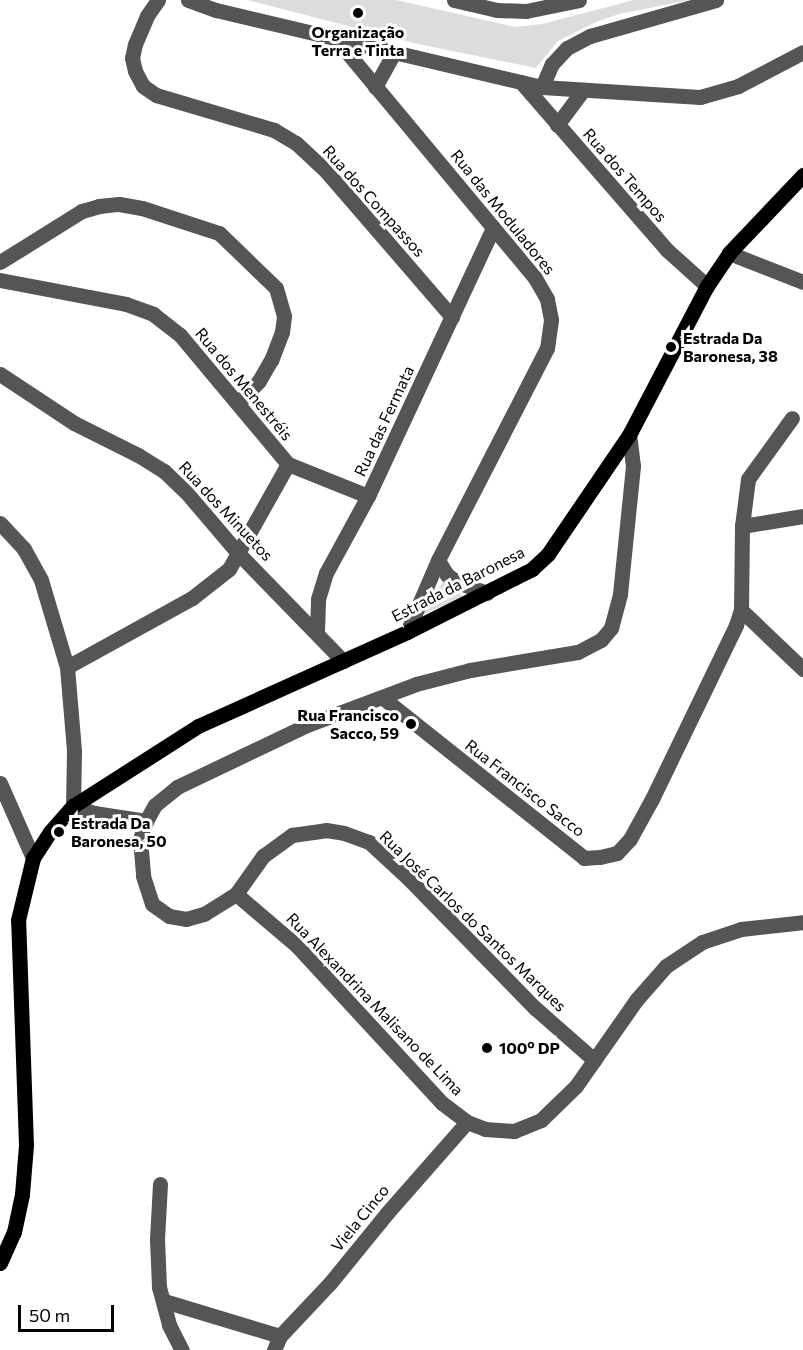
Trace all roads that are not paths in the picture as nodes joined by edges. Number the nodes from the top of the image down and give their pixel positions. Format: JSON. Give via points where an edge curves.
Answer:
{"nodes":[{"id":1,"x":158,"y":0,"type":"edge"},
{"id":2,"x":188,"y":0,"type":"edge"},
{"id":3,"x":454,"y":0,"type":"edge"},
{"id":4,"x":579,"y":0,"type":"edge"},
{"id":5,"x":716,"y":0,"type":"edge"},
{"id":6,"x":336,"y":39,"type":"junction"},
{"id":7,"x":803,"y":52,"type":"edge"},
{"id":8,"x":394,"y":53,"type":"junction"},
{"id":9,"x":521,"y":82,"type":"junction"},
{"id":10,"x":375,"y":87,"type":"junction"},
{"id":11,"x":542,"y":87,"type":"junction"},
{"id":12,"x":583,"y":90,"type":"junction"},
{"id":13,"x":557,"y":125,"type":"junction"},
{"id":14,"x":803,"y":175,"type":"edge"},
{"id":15,"x":493,"y":228,"type":"junction"},
{"id":16,"x":729,"y":253,"type":"junction"},
{"id":17,"x":0,"y":262,"type":"edge"},
{"id":18,"x":0,"y":280,"type":"edge"},
{"id":19,"x":803,"y":282,"type":"edge"},
{"id":20,"x":707,"y":286,"type":"junction"},
{"id":21,"x":452,"y":317,"type":"junction"},
{"id":22,"x":0,"y":374,"type":"edge"},
{"id":23,"x":238,"y":403,"type":"junction"},
{"id":24,"x":792,"y":417,"type":"dead end"},
{"id":25,"x":629,"y":435,"type":"junction"},
{"id":26,"x":288,"y":464,"type":"junction"},
{"id":27,"x":368,"y":496,"type":"junction"},
{"id":28,"x":803,"y":516,"type":"edge"},
{"id":29,"x":0,"y":523,"type":"edge"},
{"id":30,"x":742,"y":526,"type":"junction"},
{"id":31,"x":238,"y":553,"type":"junction"},
{"id":32,"x":438,"y":560,"type":"junction"},
{"id":33,"x":487,"y":593,"type":"junction"},
{"id":34,"x":741,"y":610,"type":"junction"},
{"id":35,"x":317,"y":631,"type":"junction"},
{"id":36,"x":407,"y":632,"type":"junction"},
{"id":37,"x":344,"y":661,"type":"junction"},
{"id":38,"x":67,"y":667,"type":"junction"},
{"id":39,"x":803,"y":669,"type":"edge"},
{"id":40,"x":383,"y":698,"type":"junction"},
{"id":41,"x":0,"y":783,"type":"edge"},
{"id":42,"x":73,"y":806,"type":"junction"},
{"id":43,"x":146,"y":821,"type":"junction"},
{"id":44,"x":33,"y":858,"type":"junction"},
{"id":45,"x":236,"y":894,"type":"junction"},
{"id":46,"x":803,"y":921,"type":"edge"},
{"id":47,"x":594,"y":1060,"type":"junction"},
{"id":48,"x":467,"y":1122,"type":"junction"},
{"id":49,"x":160,"y":1184,"type":"dead end"},
{"id":50,"x":0,"y":1263,"type":"edge"},
{"id":51,"x":164,"y":1302,"type":"junction"},
{"id":52,"x":277,"y":1343,"type":"edge"},
{"id":53,"x":182,"y":1350,"type":"edge"}],
"edges":[{"from":1,"to":21,"type":"street","name":"Rua dos Compassos","via":[[147,16],[132,58],[143,86],[156,95],[274,130],[296,143],[326,171]]},
{"from":2,"to":6,"type":"street"},
{"from":3,"to":4,"type":"street","via":[[497,10],[526,11]]},
{"from":5,"to":11,"type":"street","via":[[590,36],[567,48],[552,64]]},
{"from":6,"to":8,"type":"street"},
{"from":6,"to":10,"type":"street","name":"Rua das Moduladores"},
{"from":7,"to":12,"type":"street","via":[[717,94],[664,97]]},
{"from":8,"to":9,"type":"street"},
{"from":8,"to":10,"type":"street"},
{"from":9,"to":11,"type":"street"},
{"from":9,"to":13,"type":"street","name":"Rua dos Tempos"},
{"from":10,"to":15,"type":"street","name":"Rua das Moduladores"},
{"from":11,"to":12,"type":"street"},
{"from":12,"to":13,"type":"street"},
{"from":13,"to":20,"type":"street","name":"Rua dos Tempos","via":[[667,250]]},
{"from":14,"to":16,"type":"main road","name":"Estrada da Baronesa"},
{"from":15,"to":21,"type":"street","name":"Rua das Fermata"},
{"from":15,"to":32,"type":"street","name":"Rua das Moduladores","via":[[536,278],[547,299],[551,320],[547,348]]},
{"from":16,"to":19,"type":"street"},
{"from":16,"to":20,"type":"main road","name":"Estrada da Baronesa"},
{"from":17,"to":23,"type":"street","via":[[82,211],[119,204],[219,233],[276,288],[284,316],[282,332],[259,381]]},
{"from":18,"to":23,"type":"street","name":"Rua dos Menestréis","via":[[126,304],[153,314],[180,335]]},
{"from":20,"to":25,"type":"main road","name":"Estrada da Baronesa"},
{"from":21,"to":27,"type":"street","name":"Rua das Fermata"},
{"from":22,"to":31,"type":"street","name":"Rua dos Minuetos","via":[[74,423],[164,471]]},
{"from":23,"to":26,"type":"street","name":"Rua dos Menestréis"},
{"from":24,"to":30,"type":"street","name":"Rua Francisco Sacco","via":[[748,479]]},
{"from":25,"to":33,"type":"main road","name":"Estrada da Baronesa","via":[[548,554],[531,569]]},
{"from":25,"to":40,"type":"street","via":[[633,466],[620,594],[611,628],[601,640],[578,652],[470,670],[416,684]]},
{"from":26,"to":27,"type":"street","name":"Rua dos Menestréis"},
{"from":26,"to":31,"type":"street","name":"Rua dos Menestréis"},
{"from":27,"to":35,"type":"street","name":"Rua das Fermata","via":[[326,573],[318,599]]},
{"from":28,"to":30,"type":"street"},
{"from":29,"to":38,"type":"street","via":[[24,549],[40,580]]},
{"from":30,"to":34,"type":"street","name":"Rua Francisco Sacco"},
{"from":31,"to":35,"type":"street","name":"Rua dos Minuetos"},
{"from":31,"to":38,"type":"street","name":"Rua dos Menestréis","via":[[229,569],[192,598]]},
{"from":32,"to":33,"type":"street","via":[[457,582]]},
{"from":32,"to":36,"type":"street","name":"Rua das Moduladores"},
{"from":33,"to":36,"type":"main road","name":"Estrada da Baronesa"},
{"from":34,"to":39,"type":"street"},
{"from":34,"to":40,"type":"street","name":"Rua Francisco Sacco","via":[[638,826],[617,853],[584,858]]},
{"from":35,"to":37,"type":"street","name":"Rua dos Minuetos"},
{"from":36,"to":37,"type":"main road","name":"Estrada da Baronesa"},
{"from":37,"to":42,"type":"main road","name":"Estrada da Baronesa","via":[[198,726]]},
{"from":38,"to":42,"type":"street","via":[[74,751]]},
{"from":40,"to":43,"type":"street","via":[[307,725],[177,787],[155,806]]},
{"from":41,"to":44,"type":"street"},
{"from":42,"to":43,"type":"street"},
{"from":42,"to":44,"type":"main road","name":"Estrada da Baronesa"},
{"from":43,"to":45,"type":"street","via":[[141,839],[143,876],[152,904],[169,916],[186,919],[204,914]]},
{"from":44,"to":50,"type":"main road","name":"Estrada da Baronesa","via":[[18,920],[26,1155],[14,1232]]},
{"from":45,"to":47,"type":"street","name":"Rua José Carlos do Santos Marques","via":[[263,856],[292,835],[326,830],[369,842],[535,1008]]},
{"from":45,"to":48,"type":"street","name":"Rua Alexandrina Malisano de Lima","via":[[297,946],[442,1103]]},
{"from":46,"to":47,"type":"street","name":"Rua Alexandrina Malisano de Lima","via":[[741,929],[702,942],[666,966]]},
{"from":47,"to":48,"type":"street","name":"Rua Alexandrina Malisano de Lima","via":[[576,1086],[541,1120],[514,1131],[485,1129]]},
{"from":48,"to":52,"type":"street","name":"Viela Cinco"},
{"from":49,"to":51,"type":"street","via":[[157,1266]]},
{"from":51,"to":52,"type":"street"},
{"from":51,"to":53,"type":"street"}]}
